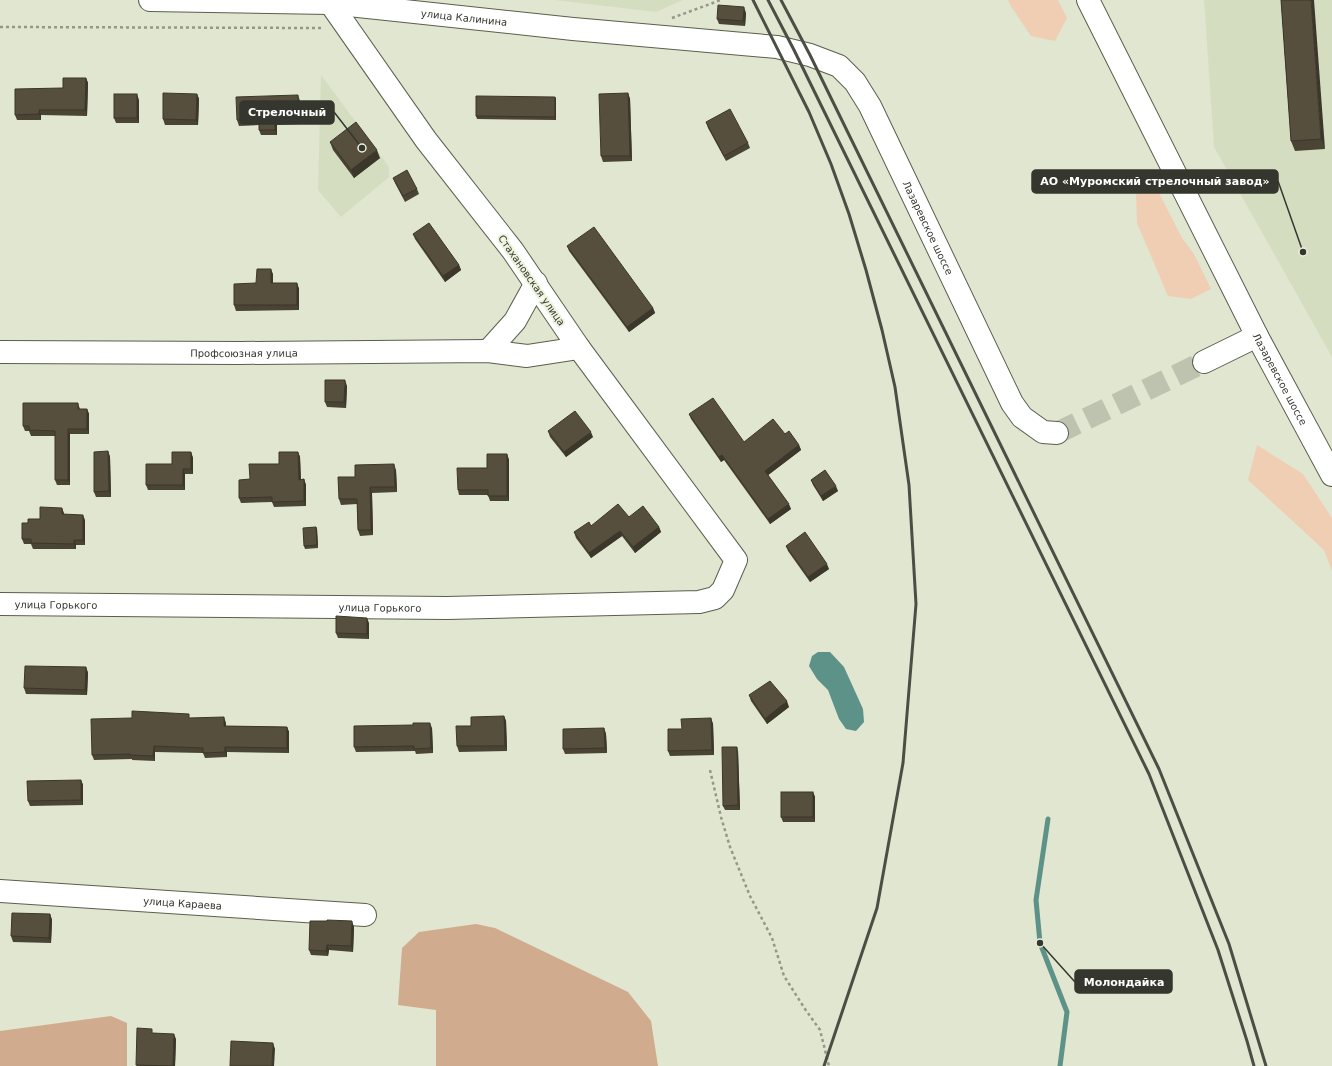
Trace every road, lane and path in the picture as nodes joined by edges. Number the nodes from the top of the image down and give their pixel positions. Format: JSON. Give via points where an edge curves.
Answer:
{"nodes":[{"id":1,"x":150,"y":0,"type":"edge"},
{"id":2,"x":1088,"y":0,"type":"edge"},
{"id":3,"x":329,"y":2,"type":"edge"},
{"id":4,"x":0,"y":27,"type":"edge"},
{"id":5,"x":322,"y":28,"type":"dead end"},
{"id":6,"x":777,"y":47,"type":"joint"},
{"id":7,"x":536,"y":283,"type":"junction"},
{"id":8,"x":1257,"y":336,"type":"junction"},
{"id":9,"x":579,"y":348,"type":"junction"},
{"id":10,"x":488,"y":351,"type":"junction"},
{"id":11,"x":0,"y":352,"type":"edge"},
{"id":12,"x":1204,"y":362,"type":"tunnel mouth"},
{"id":13,"x":1057,"y":433,"type":"tunnel mouth"},
{"id":14,"x":1332,"y":475,"type":"edge"},
{"id":15,"x":736,"y":560,"type":"joint"},
{"id":16,"x":0,"y":604,"type":"edge"},
{"id":17,"x":710,"y":770,"type":"dead end"},
{"id":18,"x":0,"y":891,"type":"edge"},
{"id":19,"x":365,"y":915,"type":"dead end"},
{"id":20,"x":829,"y":1066,"type":"edge"}],
"edges":[{"from":1,"to":3,"type":"street","name":"улица Калинина"},
{"from":2,"to":8,"type":"street"},
{"from":3,"to":6,"type":"street","name":"улица Калинина","via":[[573,29]]},
{"from":3,"to":7,"type":"street","name":"Стахановская улица","via":[[426,140]]},
{"from":4,"to":5,"type":"path"},
{"from":6,"to":13,"type":"street","name":"Лазаревское шоссе","via":[[810,55],[839,66],[855,82],[870,106],[1012,403],[1022,417],[1043,432]]},
{"from":7,"to":9,"type":"street","name":"Стахановская улица"},
{"from":7,"to":10,"type":"street","via":[[514,321]]},
{"from":8,"to":12,"type":"street","name":"Лазаревское шоссе"},
{"from":8,"to":14,"type":"street","name":"Лазаревское шоссе"},
{"from":9,"to":10,"type":"street","name":"Профсоюзная улица","via":[[527,356]]},
{"from":9,"to":15,"type":"street","name":"Стахановская улица"},
{"from":10,"to":11,"type":"street","name":"Профсоюзная улица"},
{"from":15,"to":16,"type":"street","name":"улица Горького","via":[[723,590],[715,598],[699,602],[447,608]]},
{"from":17,"to":20,"type":"path","via":[[730,847],[750,896],[772,938],[784,976],[820,1030]]},
{"from":18,"to":19,"type":"street","name":"улица Караева"}]}
